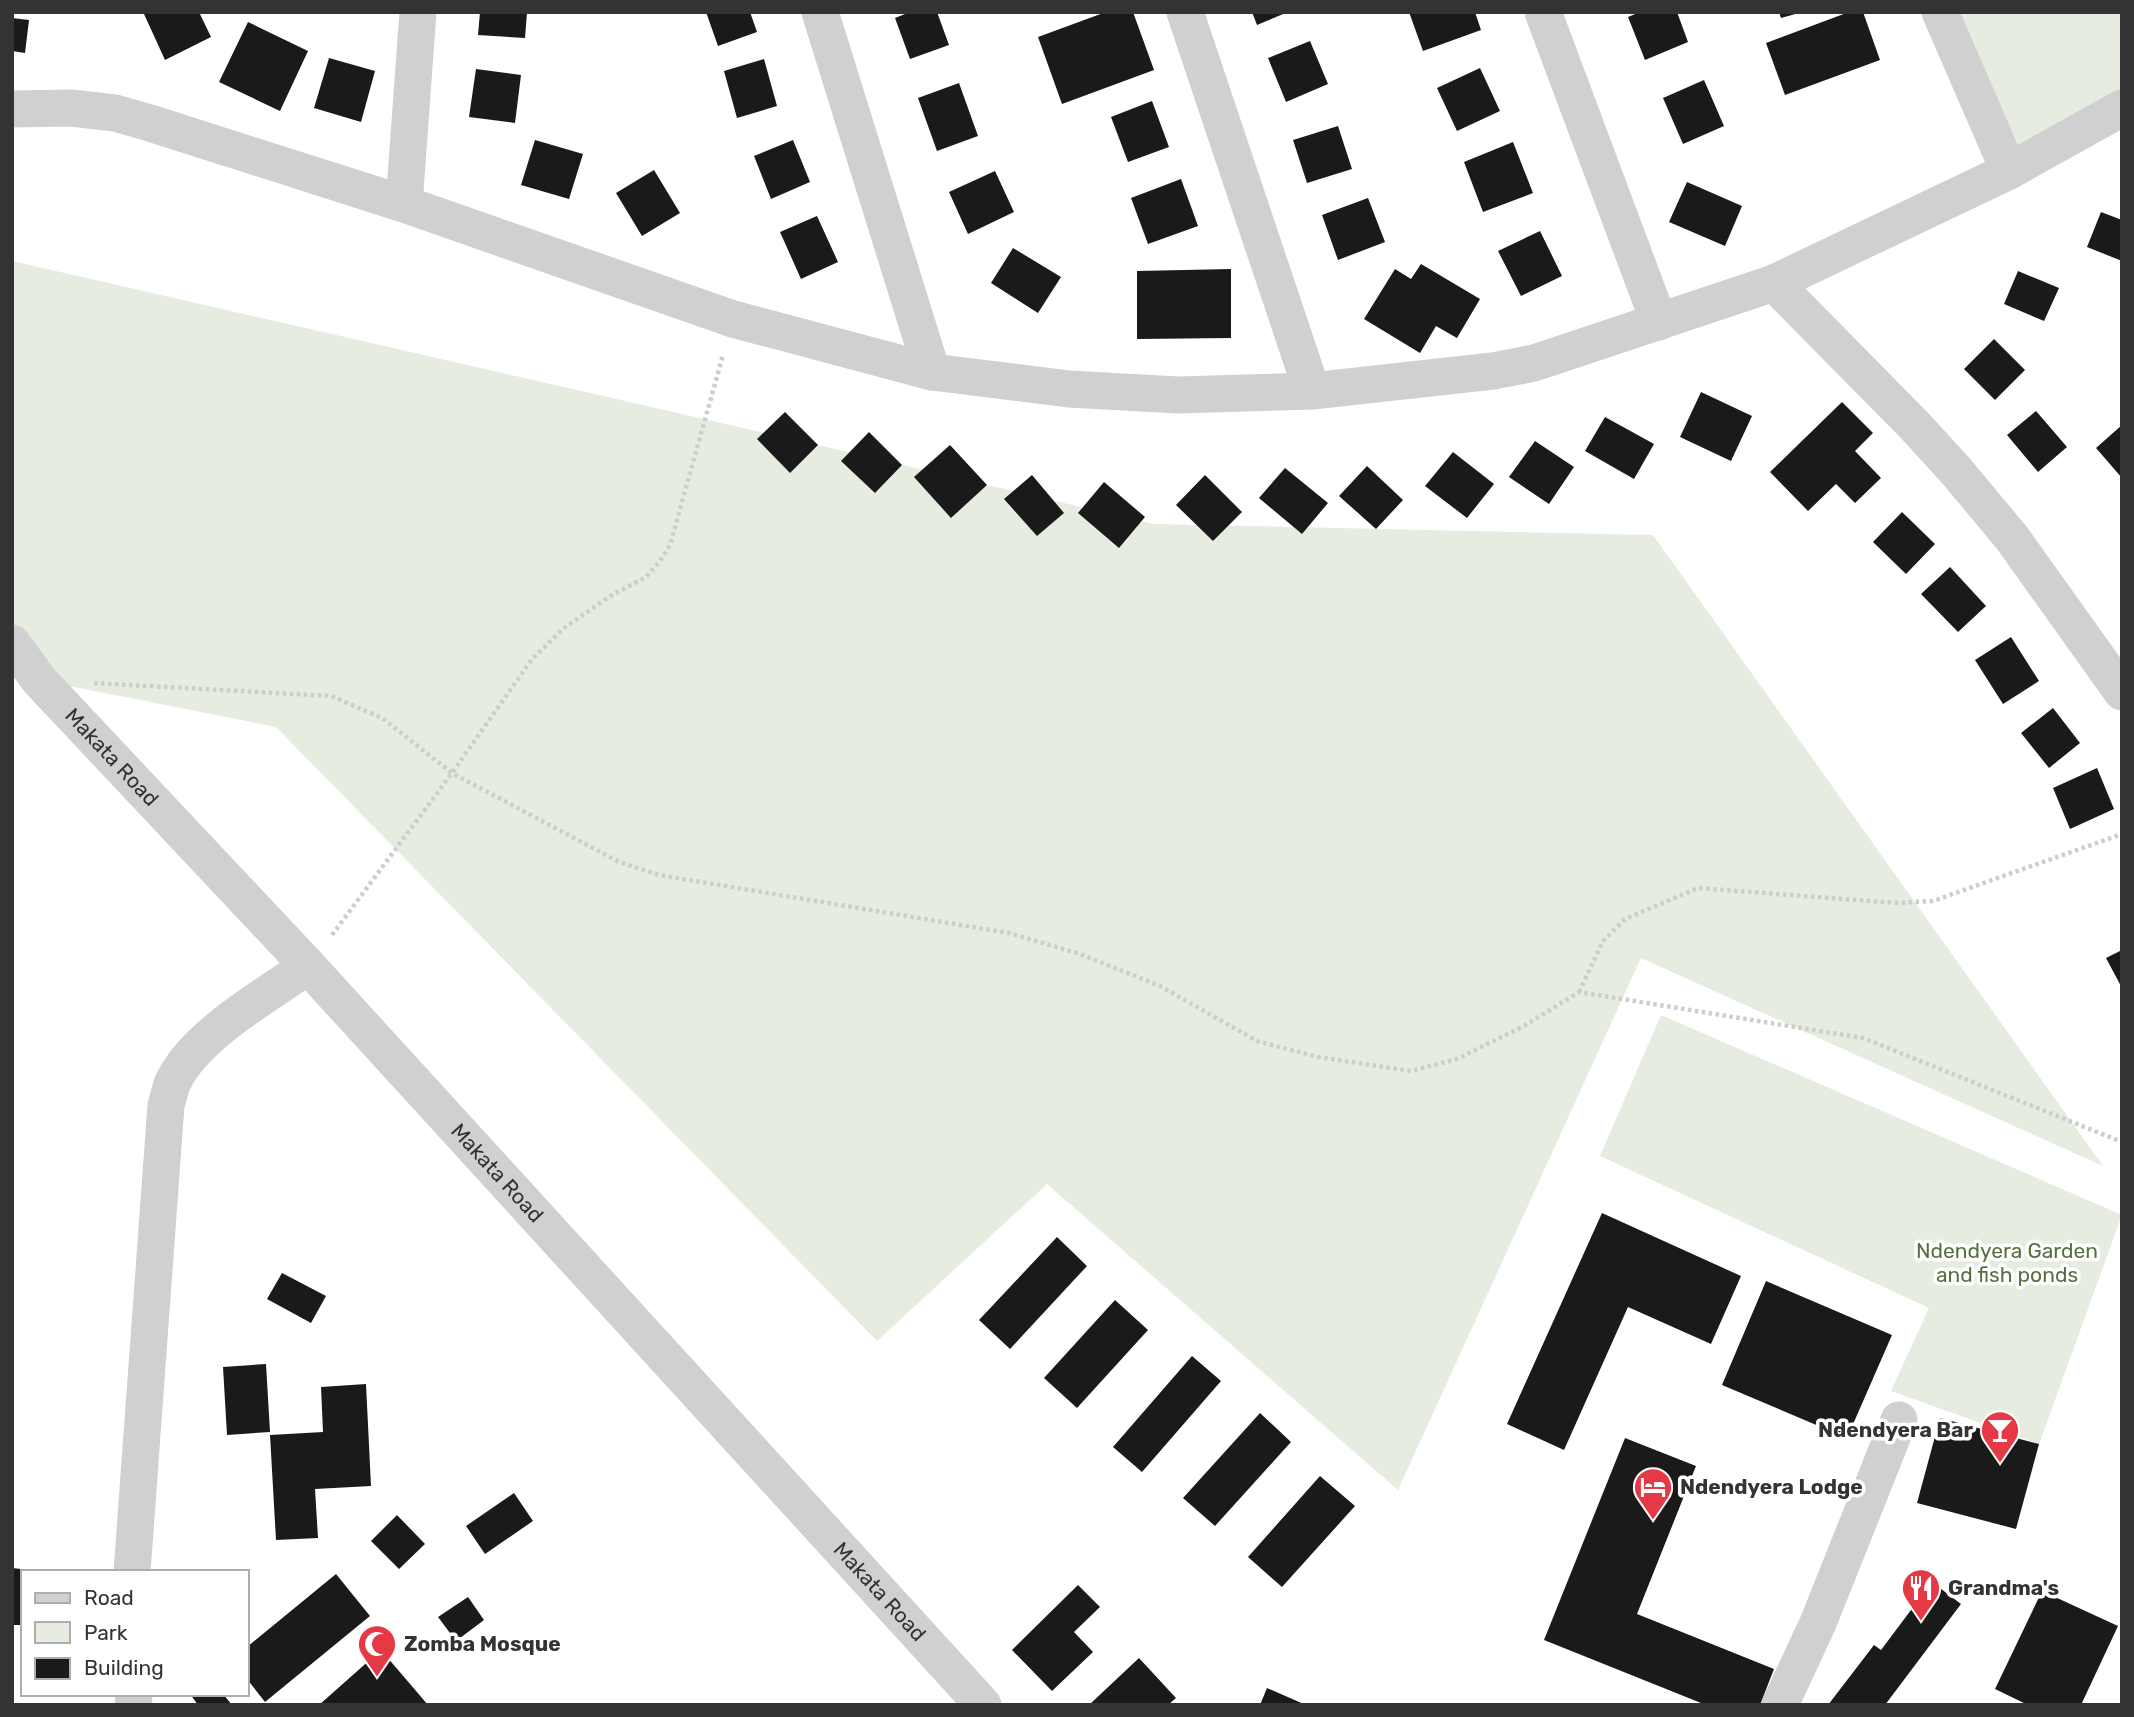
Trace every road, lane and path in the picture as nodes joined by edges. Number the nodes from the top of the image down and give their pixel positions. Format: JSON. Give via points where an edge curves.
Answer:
{"nodes":[{"id":1,"x":418,"y":12,"type":"edge"},
{"id":2,"x":820,"y":12,"type":"edge"},
{"id":3,"x":1185,"y":12,"type":"edge"},
{"id":4,"x":1543,"y":12,"type":"edge"},
{"id":5,"x":1940,"y":12,"type":"edge"},
{"id":6,"x":12,"y":108,"type":"edge"},
{"id":7,"x":2122,"y":108,"type":"edge"},
{"id":8,"x":2009,"y":171,"type":"junction"},
{"id":9,"x":404,"y":204,"type":"junction"},
{"id":10,"x":1774,"y":283,"type":"junction"},
{"id":11,"x":733,"y":319,"type":"junction"},
{"id":12,"x":1658,"y":322,"type":"junction"},
{"id":13,"x":932,"y":372,"type":"junction"},
{"id":14,"x":1312,"y":391,"type":"junction"},
{"id":15,"x":12,"y":643,"type":"edge"},
{"id":16,"x":39,"y":680,"type":"junction"},
{"id":17,"x":2122,"y":692,"type":"edge"},
{"id":18,"x":452,"y":773,"type":"junction"},
{"id":19,"x":2122,"y":834,"type":"edge"},
{"id":20,"x":308,"y":966,"type":"junction"},
{"id":21,"x":1579,"y":992,"type":"junction"},
{"id":22,"x":2122,"y":1142,"type":"edge"},
{"id":23,"x":1899,"y":1420,"type":"dead end"},
{"id":24,"x":132,"y":1570,"type":"edge"},
{"id":25,"x":983,"y":1705,"type":"edge"},
{"id":26,"x":1780,"y":1705,"type":"edge"}],
"edges":[{"from":1,"to":9,"type":"street"},
{"from":2,"to":13,"type":"street"},
{"from":3,"to":14,"type":"street"},
{"from":4,"to":12,"type":"street"},
{"from":5,"to":8,"type":"street"},
{"from":6,"to":9,"type":"street","via":[[115,113]]},
{"from":7,"to":8,"type":"street"},
{"from":8,"to":10,"type":"street"},
{"from":9,"to":11,"type":"street"},
{"from":10,"to":12,"type":"street"},
{"from":10,"to":17,"type":"street","via":[[1957,472],[2012,538]]},
{"from":11,"to":13,"type":"street"},
{"from":11,"to":18,"type":"path","via":[[670,545],[646,577],[564,628],[532,659]]},
{"from":12,"to":14,"type":"street","via":[[1534,363]]},
{"from":13,"to":14,"type":"street","via":[[1124,393]]},
{"from":15,"to":16,"type":"street","name":"Makata Road"},
{"from":16,"to":18,"type":"path","via":[[331,696],[382,718]]},
{"from":16,"to":20,"type":"street","name":"Makata Road"},
{"from":18,"to":20,"type":"path"},
{"from":18,"to":21,"type":"path","via":[[619,862],[649,872],[1009,933],[1080,954],[1160,986],[1257,1041],[1318,1057],[1411,1071],[1457,1059]]},
{"from":19,"to":21,"type":"path","via":[[1933,901],[1897,903],[1698,888],[1625,919],[1603,941]]},
{"from":20,"to":24,"type":"street","via":[[211,1034],[183,1066],[166,1105]]},
{"from":20,"to":25,"type":"street","name":"Makata Road"},
{"from":21,"to":22,"type":"path","via":[[1863,1038]]},
{"from":23,"to":26,"type":"street"}]}
